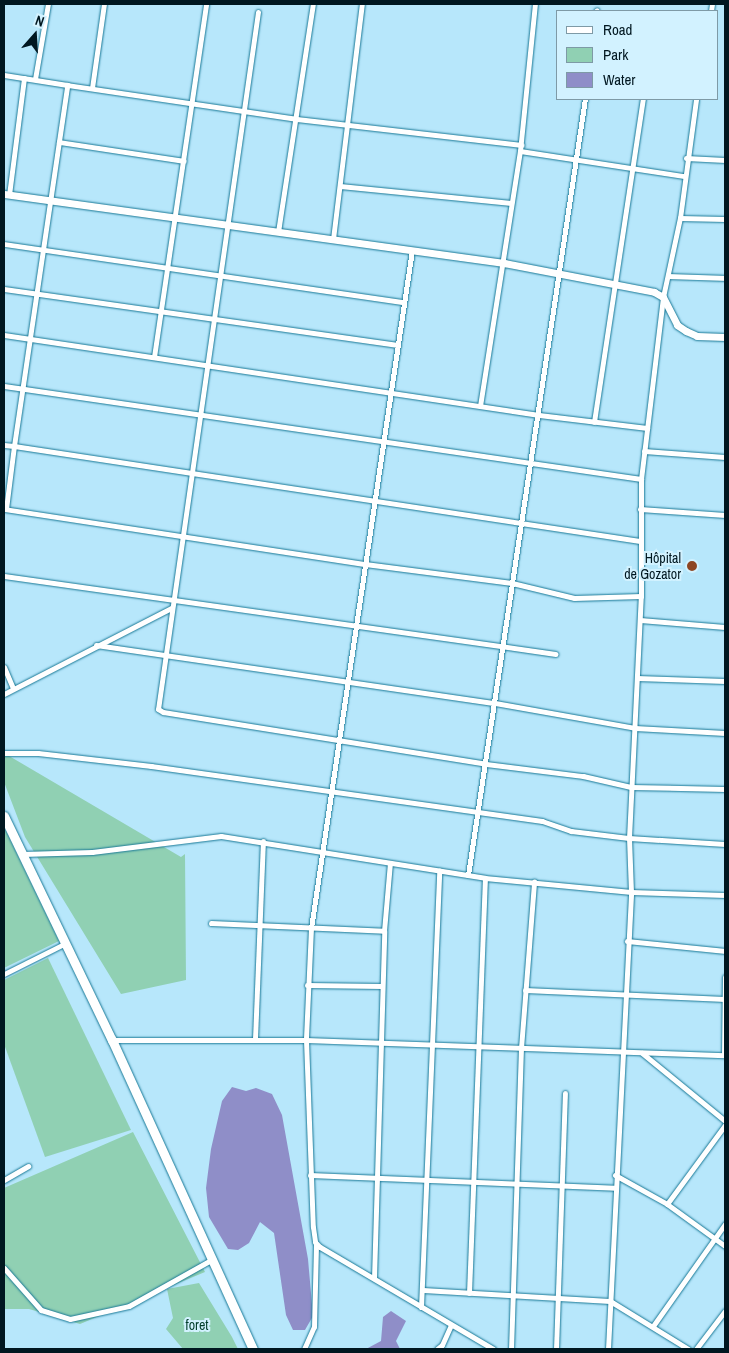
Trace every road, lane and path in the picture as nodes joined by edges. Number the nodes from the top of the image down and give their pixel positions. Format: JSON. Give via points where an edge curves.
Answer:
{"nodes":[{"id":1,"x":48,"y":4,"type":"edge"},
{"id":2,"x":104,"y":4,"type":"edge"},
{"id":3,"x":206,"y":4,"type":"edge"},
{"id":4,"x":313,"y":4,"type":"edge"},
{"id":5,"x":362,"y":4,"type":"edge"},
{"id":6,"x":535,"y":4,"type":"edge"},
{"id":7,"x":258,"y":12,"type":"dead end"},
{"id":8,"x":4,"y":75,"type":"edge"},
{"id":9,"x":24,"y":78,"type":"junction"},
{"id":10,"x":35,"y":79,"type":"junction"},
{"id":11,"x":67,"y":85,"type":"junction"},
{"id":12,"x":92,"y":88,"type":"junction"},
{"id":13,"x":585,"y":100,"type":"edge"},
{"id":14,"x":643,"y":100,"type":"edge"},
{"id":15,"x":696,"y":100,"type":"edge"},
{"id":16,"x":193,"y":103,"type":"junction"},
{"id":17,"x":244,"y":110,"type":"junction"},
{"id":18,"x":297,"y":119,"type":"junction"},
{"id":19,"x":346,"y":125,"type":"junction"},
{"id":20,"x":59,"y":142,"type":"junction"},
{"id":21,"x":520,"y":148,"type":"junction"},
{"id":22,"x":686,"y":158,"type":"junction"},
{"id":23,"x":725,"y":160,"type":"edge"},
{"id":24,"x":184,"y":161,"type":"junction"},
{"id":25,"x":577,"y":161,"type":"junction"},
{"id":26,"x":634,"y":169,"type":"junction"},
{"id":27,"x":684,"y":176,"type":"junction"},
{"id":28,"x":340,"y":186,"type":"junction"},
{"id":29,"x":6,"y":195,"type":"edge"},
{"id":30,"x":50,"y":200,"type":"junction"},
{"id":31,"x":511,"y":203,"type":"junction"},
{"id":32,"x":176,"y":218,"type":"junction"},
{"id":33,"x":680,"y":218,"type":"junction"},
{"id":34,"x":725,"y":220,"type":"edge"},
{"id":35,"x":228,"y":224,"type":"junction"},
{"id":36,"x":278,"y":232,"type":"junction"},
{"id":37,"x":333,"y":239,"type":"junction"},
{"id":38,"x":4,"y":244,"type":"edge"},
{"id":39,"x":43,"y":250,"type":"junction"},
{"id":40,"x":412,"y":250,"type":"junction"},
{"id":41,"x":504,"y":263,"type":"junction"},
{"id":42,"x":167,"y":267,"type":"junction"},
{"id":43,"x":220,"y":275,"type":"junction"},
{"id":44,"x":560,"y":275,"type":"junction"},
{"id":45,"x":670,"y":276,"type":"junction"},
{"id":46,"x":725,"y":278,"type":"edge"},
{"id":47,"x":614,"y":286,"type":"junction"},
{"id":48,"x":4,"y":289,"type":"edge"},
{"id":49,"x":38,"y":294,"type":"junction"},
{"id":50,"x":663,"y":297,"type":"junction"},
{"id":51,"x":403,"y":302,"type":"junction"},
{"id":52,"x":160,"y":312,"type":"junction"},
{"id":53,"x":216,"y":319,"type":"junction"},
{"id":54,"x":4,"y":335,"type":"edge"},
{"id":55,"x":725,"y":337,"type":"edge"},
{"id":56,"x":31,"y":339,"type":"junction"},
{"id":57,"x":396,"y":345,"type":"junction"},
{"id":58,"x":154,"y":357,"type":"junction"},
{"id":59,"x":207,"y":365,"type":"junction"},
{"id":60,"x":4,"y":386,"type":"edge"},
{"id":61,"x":23,"y":389,"type":"junction"},
{"id":62,"x":390,"y":391,"type":"junction"},
{"id":63,"x":480,"y":406,"type":"junction"},
{"id":64,"x":539,"y":415,"type":"junction"},
{"id":65,"x":200,"y":416,"type":"junction"},
{"id":66,"x":594,"y":422,"type":"junction"},
{"id":67,"x":647,"y":428,"type":"junction"},
{"id":68,"x":383,"y":442,"type":"junction"},
{"id":69,"x":4,"y":445,"type":"edge"},
{"id":70,"x":14,"y":446,"type":"junction"},
{"id":71,"x":644,"y":451,"type":"junction"},
{"id":72,"x":725,"y":457,"type":"edge"},
{"id":73,"x":531,"y":464,"type":"junction"},
{"id":74,"x":192,"y":473,"type":"junction"},
{"id":75,"x":641,"y":479,"type":"junction"},
{"id":76,"x":375,"y":501,"type":"junction"},
{"id":77,"x":5,"y":509,"type":"edge"},
{"id":78,"x":640,"y":509,"type":"junction"},
{"id":79,"x":725,"y":515,"type":"edge"},
{"id":80,"x":522,"y":520,"type":"junction"},
{"id":81,"x":182,"y":537,"type":"junction"},
{"id":82,"x":640,"y":541,"type":"junction"},
{"id":83,"x":365,"y":564,"type":"junction"},
{"id":84,"x":4,"y":576,"type":"edge"},
{"id":85,"x":512,"y":583,"type":"junction"},
{"id":86,"x":641,"y":596,"type":"junction"},
{"id":87,"x":174,"y":598,"type":"junction"},
{"id":88,"x":171,"y":608,"type":"junction"},
{"id":89,"x":640,"y":620,"type":"junction"},
{"id":90,"x":354,"y":626,"type":"junction"},
{"id":91,"x":725,"y":627,"type":"edge"},
{"id":92,"x":96,"y":645,"type":"junction"},
{"id":93,"x":504,"y":646,"type":"junction"},
{"id":94,"x":556,"y":654,"type":"dead end"},
{"id":95,"x":164,"y":656,"type":"junction"},
{"id":96,"x":4,"y":667,"type":"edge"},
{"id":97,"x":637,"y":678,"type":"junction"},
{"id":98,"x":725,"y":681,"type":"edge"},
{"id":99,"x":347,"y":684,"type":"junction"},
{"id":100,"x":13,"y":688,"type":"junction"},
{"id":101,"x":4,"y":694,"type":"edge"},
{"id":102,"x":495,"y":703,"type":"junction"},
{"id":103,"x":635,"y":728,"type":"junction"},
{"id":104,"x":725,"y":733,"type":"edge"},
{"id":105,"x":338,"y":740,"type":"junction"},
{"id":106,"x":4,"y":752,"type":"edge"},
{"id":107,"x":486,"y":764,"type":"junction"},
{"id":108,"x":631,"y":787,"type":"junction"},
{"id":109,"x":725,"y":789,"type":"edge"},
{"id":110,"x":332,"y":793,"type":"junction"},
{"id":111,"x":479,"y":813,"type":"junction"},
{"id":112,"x":4,"y":816,"type":"edge"},
{"id":113,"x":629,"y":838,"type":"junction"},
{"id":114,"x":263,"y":841,"type":"junction"},
{"id":115,"x":725,"y":844,"type":"edge"},
{"id":116,"x":324,"y":851,"type":"junction"},
{"id":117,"x":22,"y":854,"type":"junction"},
{"id":118,"x":390,"y":863,"type":"junction"},
{"id":119,"x":439,"y":870,"type":"junction"},
{"id":120,"x":468,"y":875,"type":"junction"},
{"id":121,"x":485,"y":878,"type":"junction"},
{"id":122,"x":534,"y":882,"type":"junction"},
{"id":123,"x":631,"y":892,"type":"junction"},
{"id":124,"x":725,"y":895,"type":"edge"},
{"id":125,"x":210,"y":923,"type":"dead end"},
{"id":126,"x":258,"y":926,"type":"junction"},
{"id":127,"x":311,"y":928,"type":"junction"},
{"id":128,"x":384,"y":931,"type":"junction"},
{"id":129,"x":627,"y":940,"type":"junction"},
{"id":130,"x":64,"y":944,"type":"junction"},
{"id":131,"x":725,"y":951,"type":"edge"},
{"id":132,"x":4,"y":974,"type":"edge"},
{"id":133,"x":725,"y":977,"type":"edge"},
{"id":134,"x":307,"y":985,"type":"junction"},
{"id":135,"x":382,"y":986,"type":"junction"},
{"id":136,"x":525,"y":990,"type":"junction"},
{"id":137,"x":623,"y":994,"type":"junction"},
{"id":138,"x":725,"y":999,"type":"edge"},
{"id":139,"x":255,"y":1039,"type":"junction"},
{"id":140,"x":112,"y":1040,"type":"junction"},
{"id":141,"x":306,"y":1040,"type":"junction"},
{"id":142,"x":380,"y":1044,"type":"junction"},
{"id":143,"x":430,"y":1045,"type":"junction"},
{"id":144,"x":476,"y":1047,"type":"junction"},
{"id":145,"x":521,"y":1048,"type":"junction"},
{"id":146,"x":621,"y":1052,"type":"junction"},
{"id":147,"x":642,"y":1052,"type":"junction"},
{"id":148,"x":725,"y":1055,"type":"edge"},
{"id":149,"x":565,"y":1093,"type":"dead end"},
{"id":150,"x":725,"y":1121,"type":"edge"},
{"id":151,"x":725,"y":1125,"type":"edge"},
{"id":152,"x":28,"y":1166,"type":"dead end"},
{"id":153,"x":310,"y":1175,"type":"junction"},
{"id":154,"x":615,"y":1175,"type":"junction"},
{"id":155,"x":375,"y":1178,"type":"junction"},
{"id":156,"x":4,"y":1180,"type":"edge"},
{"id":157,"x":427,"y":1181,"type":"junction"},
{"id":158,"x":472,"y":1183,"type":"junction"},
{"id":159,"x":517,"y":1185,"type":"junction"},
{"id":160,"x":562,"y":1187,"type":"junction"},
{"id":161,"x":615,"y":1188,"type":"junction"},
{"id":162,"x":666,"y":1204,"type":"junction"},
{"id":163,"x":725,"y":1224,"type":"edge"},
{"id":164,"x":715,"y":1238,"type":"junction"},
{"id":165,"x":316,"y":1244,"type":"junction"},
{"id":166,"x":725,"y":1246,"type":"edge"},
{"id":167,"x":211,"y":1260,"type":"junction"},
{"id":168,"x":4,"y":1268,"type":"edge"},
{"id":169,"x":374,"y":1278,"type":"junction"},
{"id":170,"x":423,"y":1290,"type":"junction"},
{"id":171,"x":469,"y":1293,"type":"junction"},
{"id":172,"x":513,"y":1295,"type":"junction"},
{"id":173,"x":559,"y":1298,"type":"junction"},
{"id":174,"x":610,"y":1301,"type":"junction"},
{"id":175,"x":421,"y":1307,"type":"junction"},
{"id":176,"x":725,"y":1311,"type":"edge"},
{"id":177,"x":451,"y":1325,"type":"junction"},
{"id":178,"x":653,"y":1326,"type":"junction"},
{"id":179,"x":253,"y":1349,"type":"edge"},
{"id":180,"x":304,"y":1349,"type":"edge"},
{"id":181,"x":437,"y":1349,"type":"edge"},
{"id":182,"x":493,"y":1349,"type":"edge"},
{"id":183,"x":511,"y":1349,"type":"edge"},
{"id":184,"x":556,"y":1349,"type":"edge"},
{"id":185,"x":608,"y":1349,"type":"edge"},
{"id":186,"x":688,"y":1349,"type":"edge"},
{"id":187,"x":696,"y":1349,"type":"edge"}],
"edges":[{"from":1,"to":10,"type":"street"},
{"from":2,"to":12,"type":"street"},
{"from":3,"to":16,"type":"street"},
{"from":4,"to":18,"type":"street"},
{"from":5,"to":19,"type":"street"},
{"from":6,"to":21,"type":"street"},
{"from":7,"to":17,"type":"street"},
{"from":8,"to":9,"type":"street"},
{"from":9,"to":10,"type":"street"},
{"from":9,"to":29,"type":"street"},
{"from":10,"to":11,"type":"street"},
{"from":11,"to":12,"type":"street"},
{"from":11,"to":20,"type":"street"},
{"from":12,"to":16,"type":"street"},
{"from":13,"to":25,"type":"street"},
{"from":14,"to":26,"type":"street"},
{"from":15,"to":22,"type":"street"},
{"from":16,"to":17,"type":"street"},
{"from":16,"to":24,"type":"street"},
{"from":17,"to":18,"type":"street"},
{"from":17,"to":35,"type":"street"},
{"from":18,"to":19,"type":"street"},
{"from":18,"to":36,"type":"street"},
{"from":19,"to":21,"type":"street"},
{"from":19,"to":28,"type":"street"},
{"from":20,"to":24,"type":"street"},
{"from":20,"to":30,"type":"street"},
{"from":21,"to":25,"type":"street"},
{"from":21,"to":31,"type":"street"},
{"from":22,"to":23,"type":"street"},
{"from":22,"to":27,"type":"street"},
{"from":24,"to":32,"type":"street"},
{"from":25,"to":26,"type":"street"},
{"from":25,"to":44,"type":"street"},
{"from":26,"to":27,"type":"street"},
{"from":26,"to":47,"type":"street"},
{"from":27,"to":33,"type":"street"},
{"from":28,"to":31,"type":"street"},
{"from":28,"to":37,"type":"street"},
{"from":29,"to":30,"type":"street"},
{"from":30,"to":32,"type":"street"},
{"from":30,"to":39,"type":"street"},
{"from":31,"to":41,"type":"street"},
{"from":32,"to":35,"type":"street"},
{"from":32,"to":42,"type":"street"},
{"from":33,"to":34,"type":"street"},
{"from":33,"to":45,"type":"street"},
{"from":35,"to":36,"type":"street"},
{"from":35,"to":43,"type":"street"},
{"from":36,"to":37,"type":"street"},
{"from":37,"to":40,"type":"street"},
{"from":38,"to":39,"type":"street"},
{"from":39,"to":42,"type":"street"},
{"from":39,"to":49,"type":"street"},
{"from":40,"to":41,"type":"street"},
{"from":40,"to":51,"type":"street"},
{"from":41,"to":44,"type":"street"},
{"from":41,"to":63,"type":"street"},
{"from":42,"to":43,"type":"street"},
{"from":42,"to":52,"type":"street"},
{"from":43,"to":51,"type":"street"},
{"from":43,"to":53,"type":"street"},
{"from":44,"to":47,"type":"street"},
{"from":44,"to":64,"type":"street"},
{"from":45,"to":46,"type":"street"},
{"from":45,"to":50,"type":"street"},
{"from":47,"to":50,"type":"street","via":[[654,292]]},
{"from":47,"to":66,"type":"street"},
{"from":48,"to":49,"type":"street"},
{"from":49,"to":52,"type":"street"},
{"from":49,"to":56,"type":"street"},
{"from":50,"to":55,"type":"street","via":[[677,325],[686,331],[697,336]]},
{"from":50,"to":67,"type":"street"},
{"from":51,"to":57,"type":"street"},
{"from":52,"to":53,"type":"street"},
{"from":52,"to":58,"type":"street"},
{"from":53,"to":57,"type":"street"},
{"from":53,"to":59,"type":"street"},
{"from":54,"to":56,"type":"street"},
{"from":56,"to":58,"type":"street"},
{"from":56,"to":61,"type":"street"},
{"from":57,"to":62,"type":"street"},
{"from":58,"to":59,"type":"street"},
{"from":59,"to":62,"type":"street"},
{"from":59,"to":65,"type":"street"},
{"from":60,"to":61,"type":"street"},
{"from":61,"to":65,"type":"street"},
{"from":61,"to":70,"type":"street"},
{"from":62,"to":63,"type":"street"},
{"from":62,"to":68,"type":"street"},
{"from":63,"to":64,"type":"street"},
{"from":64,"to":66,"type":"street"},
{"from":64,"to":73,"type":"street"},
{"from":65,"to":68,"type":"street"},
{"from":65,"to":74,"type":"street"},
{"from":66,"to":67,"type":"street"},
{"from":67,"to":71,"type":"street"},
{"from":68,"to":73,"type":"street"},
{"from":68,"to":76,"type":"street"},
{"from":69,"to":70,"type":"street"},
{"from":70,"to":74,"type":"street"},
{"from":70,"to":77,"type":"street"},
{"from":71,"to":72,"type":"street"},
{"from":71,"to":75,"type":"street"},
{"from":73,"to":75,"type":"street"},
{"from":73,"to":80,"type":"street"},
{"from":74,"to":76,"type":"street"},
{"from":74,"to":81,"type":"street"},
{"from":75,"to":78,"type":"street"},
{"from":76,"to":80,"type":"street"},
{"from":76,"to":83,"type":"street"},
{"from":77,"to":81,"type":"street"},
{"from":78,"to":79,"type":"street"},
{"from":78,"to":82,"type":"street"},
{"from":80,"to":82,"type":"street"},
{"from":80,"to":85,"type":"street"},
{"from":81,"to":83,"type":"street"},
{"from":81,"to":87,"type":"street"},
{"from":82,"to":86,"type":"street"},
{"from":83,"to":85,"type":"street"},
{"from":83,"to":90,"type":"street"},
{"from":84,"to":87,"type":"street"},
{"from":85,"to":86,"type":"street","via":[[574,598]]},
{"from":85,"to":93,"type":"street"},
{"from":86,"to":89,"type":"street"},
{"from":87,"to":88,"type":"street"},
{"from":87,"to":90,"type":"street"},
{"from":88,"to":92,"type":"street"},
{"from":88,"to":95,"type":"street"},
{"from":89,"to":91,"type":"street"},
{"from":89,"to":97,"type":"street"},
{"from":90,"to":93,"type":"street"},
{"from":90,"to":99,"type":"street"},
{"from":92,"to":95,"type":"street"},
{"from":92,"to":100,"type":"street"},
{"from":93,"to":94,"type":"street"},
{"from":93,"to":102,"type":"street"},
{"from":95,"to":99,"type":"street"},
{"from":95,"to":105,"type":"street","via":[[156,703],[163,712]]},
{"from":96,"to":100,"type":"street"},
{"from":97,"to":98,"type":"street"},
{"from":97,"to":103,"type":"street"},
{"from":99,"to":102,"type":"street"},
{"from":99,"to":105,"type":"street"},
{"from":100,"to":101,"type":"street"},
{"from":102,"to":103,"type":"street"},
{"from":102,"to":107,"type":"street"},
{"from":103,"to":104,"type":"street"},
{"from":103,"to":108,"type":"street"},
{"from":105,"to":107,"type":"street"},
{"from":105,"to":110,"type":"street"},
{"from":106,"to":110,"type":"street","via":[[98,759]]},
{"from":107,"to":108,"type":"street","via":[[582,776]]},
{"from":107,"to":111,"type":"street"},
{"from":108,"to":109,"type":"street"},
{"from":108,"to":113,"type":"street"},
{"from":110,"to":111,"type":"street"},
{"from":110,"to":116,"type":"street"},
{"from":111,"to":113,"type":"street"},
{"from":111,"to":120,"type":"street"},
{"from":112,"to":117,"type":"highway"},
{"from":113,"to":115,"type":"street"},
{"from":113,"to":123,"type":"street"},
{"from":114,"to":116,"type":"street"},
{"from":114,"to":117,"type":"street","via":[[221,836],[92,852]]},
{"from":114,"to":126,"type":"street"},
{"from":116,"to":118,"type":"street"},
{"from":116,"to":127,"type":"street"},
{"from":117,"to":130,"type":"highway"},
{"from":118,"to":119,"type":"street"},
{"from":118,"to":128,"type":"street"},
{"from":119,"to":120,"type":"street"},
{"from":119,"to":143,"type":"street"},
{"from":120,"to":121,"type":"street"},
{"from":121,"to":122,"type":"street"},
{"from":121,"to":144,"type":"street"},
{"from":122,"to":123,"type":"street"},
{"from":122,"to":136,"type":"street"},
{"from":123,"to":124,"type":"street"},
{"from":123,"to":129,"type":"street"},
{"from":125,"to":126,"type":"street"},
{"from":126,"to":127,"type":"street"},
{"from":126,"to":139,"type":"street"},
{"from":127,"to":128,"type":"street"},
{"from":127,"to":134,"type":"street"},
{"from":128,"to":135,"type":"street"},
{"from":129,"to":131,"type":"street"},
{"from":129,"to":137,"type":"street"},
{"from":130,"to":132,"type":"street"},
{"from":130,"to":140,"type":"highway"},
{"from":133,"to":138,"type":"street"},
{"from":134,"to":135,"type":"street"},
{"from":134,"to":141,"type":"street"},
{"from":135,"to":142,"type":"street"},
{"from":136,"to":137,"type":"street"},
{"from":136,"to":145,"type":"street"},
{"from":137,"to":138,"type":"street"},
{"from":137,"to":146,"type":"street"},
{"from":138,"to":148,"type":"street"},
{"from":139,"to":140,"type":"street"},
{"from":139,"to":141,"type":"street"},
{"from":140,"to":167,"type":"highway"},
{"from":141,"to":142,"type":"street"},
{"from":141,"to":153,"type":"street"},
{"from":142,"to":143,"type":"street"},
{"from":142,"to":155,"type":"street"},
{"from":143,"to":144,"type":"street"},
{"from":143,"to":157,"type":"street"},
{"from":144,"to":145,"type":"street"},
{"from":144,"to":158,"type":"street"},
{"from":145,"to":146,"type":"street"},
{"from":145,"to":159,"type":"street"},
{"from":146,"to":147,"type":"street"},
{"from":146,"to":154,"type":"street"},
{"from":147,"to":148,"type":"street"},
{"from":147,"to":150,"type":"street"},
{"from":149,"to":160,"type":"street"},
{"from":151,"to":162,"type":"street"},
{"from":152,"to":156,"type":"street"},
{"from":153,"to":155,"type":"street"},
{"from":153,"to":165,"type":"street"},
{"from":154,"to":161,"type":"street"},
{"from":154,"to":162,"type":"street"},
{"from":155,"to":157,"type":"street"},
{"from":155,"to":169,"type":"street"},
{"from":157,"to":158,"type":"street"},
{"from":157,"to":170,"type":"street"},
{"from":158,"to":159,"type":"street"},
{"from":158,"to":171,"type":"street"},
{"from":159,"to":160,"type":"street"},
{"from":159,"to":172,"type":"street"},
{"from":160,"to":161,"type":"street"},
{"from":160,"to":173,"type":"street"},
{"from":161,"to":174,"type":"street"},
{"from":162,"to":164,"type":"street"},
{"from":163,"to":164,"type":"street"},
{"from":164,"to":166,"type":"street"},
{"from":164,"to":178,"type":"street"},
{"from":165,"to":169,"type":"street"},
{"from":165,"to":180,"type":"street","via":[[314,1327]]},
{"from":167,"to":168,"type":"street","via":[[129,1306],[70,1319],[41,1310]]},
{"from":167,"to":179,"type":"highway"},
{"from":169,"to":175,"type":"street"},
{"from":170,"to":171,"type":"street"},
{"from":170,"to":175,"type":"street"},
{"from":171,"to":172,"type":"street"},
{"from":172,"to":173,"type":"street"},
{"from":172,"to":183,"type":"street"},
{"from":173,"to":174,"type":"street"},
{"from":173,"to":184,"type":"street"},
{"from":174,"to":178,"type":"street"},
{"from":174,"to":185,"type":"street"},
{"from":175,"to":177,"type":"street"},
{"from":176,"to":187,"type":"street"},
{"from":177,"to":181,"type":"street"},
{"from":177,"to":182,"type":"street"},
{"from":178,"to":186,"type":"street"}]}
